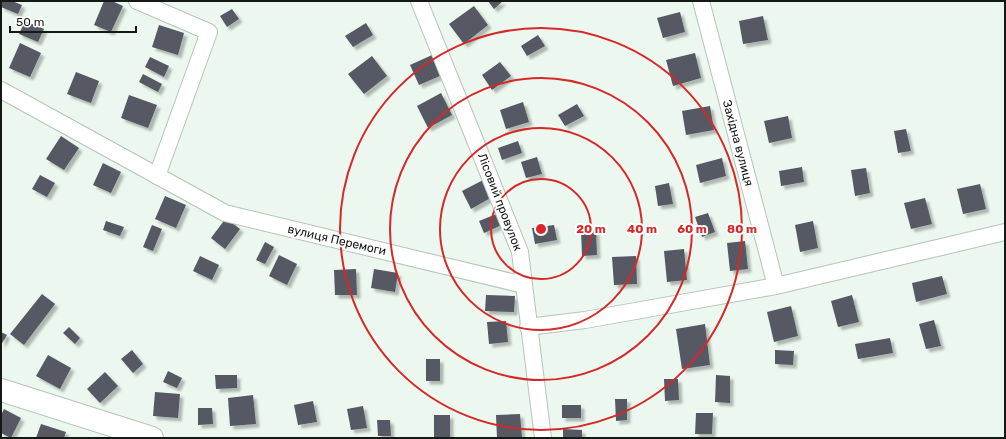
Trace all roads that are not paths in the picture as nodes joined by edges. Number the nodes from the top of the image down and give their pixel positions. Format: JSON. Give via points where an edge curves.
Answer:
{"nodes":[{"id":1,"x":137,"y":1,"type":"edge"},
{"id":2,"x":419,"y":1,"type":"edge"},
{"id":3,"x":701,"y":1,"type":"edge"},
{"id":4,"x":1,"y":90,"type":"edge"},
{"id":5,"x":157,"y":176,"type":"junction"},
{"id":6,"x":1005,"y":232,"type":"edge"},
{"id":7,"x":524,"y":285,"type":"junction"},
{"id":8,"x":776,"y":286,"type":"junction"},
{"id":9,"x":528,"y":327,"type":"junction"},
{"id":10,"x":1,"y":390,"type":"edge"},
{"id":11,"x":152,"y":438,"type":"edge"},
{"id":12,"x":543,"y":438,"type":"edge"}],
"edges":[{"from":1,"to":5,"type":"street","via":[[209,32]]},
{"from":2,"to":7,"type":"street","name":"Лісовий провулок","via":[[520,252]]},
{"from":3,"to":8,"type":"street","name":"Західна вулиця"},
{"from":4,"to":5,"type":"street","name":"вулиця Перемоги"},
{"from":5,"to":7,"type":"street","name":"вулиця Перемоги","via":[[225,213]]},
{"from":6,"to":8,"type":"street"},
{"from":7,"to":9,"type":"street","name":"Лісовий провулок"},
{"from":8,"to":9,"type":"street","via":[[585,320]]},
{"from":9,"to":12,"type":"street","name":"Лісовий провулок"},
{"from":10,"to":11,"type":"main road"}]}
